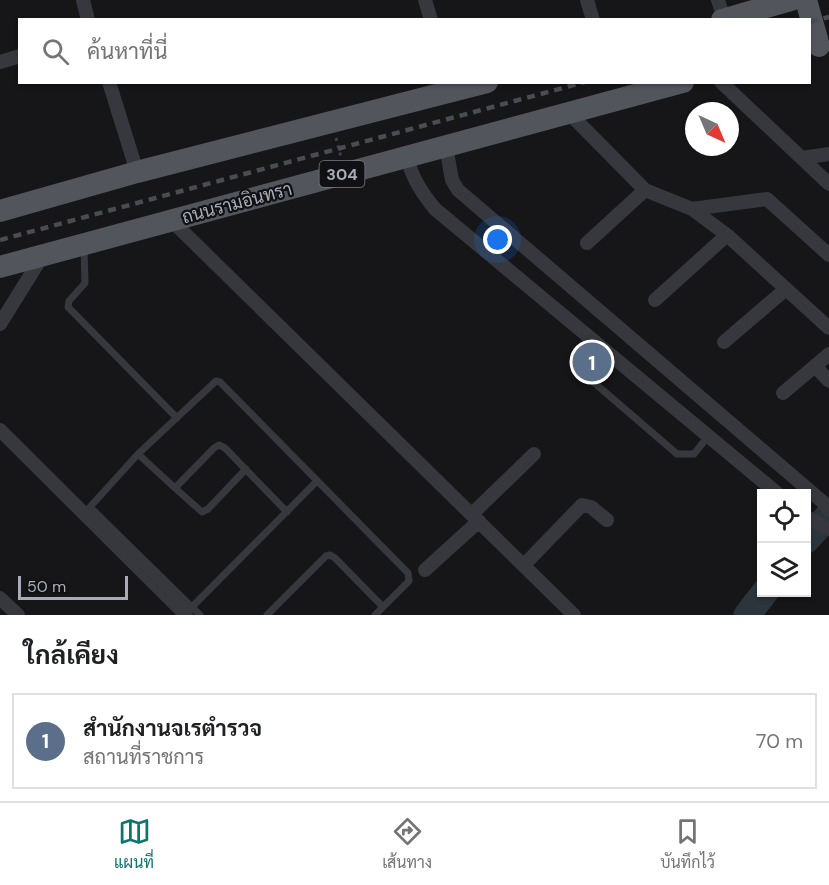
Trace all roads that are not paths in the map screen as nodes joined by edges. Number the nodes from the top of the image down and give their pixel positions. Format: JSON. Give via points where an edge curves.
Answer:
{"nodes":[{"id":1,"x":82,"y":0,"type":"edge"},
{"id":2,"x":425,"y":0,"type":"edge"},
{"id":3,"x":587,"y":0,"type":"edge"},
{"id":4,"x":718,"y":0,"type":"edge"},
{"id":5,"x":791,"y":0,"type":"edge"},
{"id":6,"x":806,"y":0,"type":"edge"},
{"id":7,"x":87,"y":18,"type":"edge"},
{"id":8,"x":430,"y":18,"type":"edge"},
{"id":9,"x":592,"y":18,"type":"edge"},
{"id":10,"x":723,"y":18,"type":"edge"},
{"id":11,"x":727,"y":18,"type":"edge"},
{"id":12,"x":819,"y":46,"type":"edge"},
{"id":13,"x":18,"y":57,"type":"edge"},
{"id":14,"x":0,"y":62,"type":"edge"},
{"id":15,"x":109,"y":84,"type":"edge"},
{"id":16,"x":473,"y":84,"type":"edge"},
{"id":17,"x":676,"y":84,"type":"edge"},
{"id":18,"x":723,"y":84,"type":"edge"},
{"id":19,"x":451,"y":87,"type":"edge"},
{"id":20,"x":568,"y":113,"type":"junction"},
{"id":21,"x":446,"y":146,"type":"junction"},
{"id":22,"x":829,"y":154,"type":"edge"},
{"id":23,"x":407,"y":157,"type":"junction"},
{"id":24,"x":802,"y":158,"type":"junction"},
{"id":25,"x":136,"y":172,"type":"junction"},
{"id":26,"x":829,"y":183,"type":"edge"},
{"id":27,"x":645,"y":190,"type":"junction"},
{"id":28,"x":692,"y":209,"type":"junction"},
{"id":29,"x":0,"y":211,"type":"edge"},
{"id":30,"x":171,"y":220,"type":"junction"},
{"id":31,"x":727,"y":236,"type":"junction"},
{"id":32,"x":587,"y":243,"type":"dead end"},
{"id":33,"x":84,"y":245,"type":"junction"},
{"id":34,"x":41,"y":255,"type":"junction"},
{"id":35,"x":829,"y":255,"type":"edge"},
{"id":36,"x":0,"y":267,"type":"edge"},
{"id":37,"x":0,"y":277,"type":"edge"},
{"id":38,"x":786,"y":289,"type":"junction"},
{"id":39,"x":655,"y":300,"type":"dead end"},
{"id":40,"x":0,"y":324,"type":"edge"},
{"id":41,"x":829,"y":328,"type":"edge"},
{"id":42,"x":724,"y":342,"type":"dead end"},
{"id":43,"x":829,"y":354,"type":"edge"},
{"id":44,"x":815,"y":366,"type":"junction"},
{"id":45,"x":591,"y":380,"type":"dead end"},
{"id":46,"x":829,"y":381,"type":"edge"},
{"id":47,"x":783,"y":393,"type":"dead end"},
{"id":48,"x":177,"y":418,"type":"junction"},
{"id":49,"x":0,"y":430,"type":"edge"},
{"id":50,"x":709,"y":435,"type":"junction"},
{"id":51,"x":138,"y":454,"type":"junction"},
{"id":52,"x":534,"y":454,"type":"dead end"},
{"id":53,"x":246,"y":470,"type":"junction"},
{"id":54,"x":317,"y":481,"type":"junction"},
{"id":55,"x":175,"y":488,"type":"junction"},
{"id":56,"x":772,"y":489,"type":"edge"},
{"id":57,"x":826,"y":506,"type":"edge"},
{"id":58,"x":287,"y":512,"type":"junction"},
{"id":59,"x":475,"y":518,"type":"junction"},
{"id":60,"x":811,"y":519,"type":"edge"},
{"id":61,"x":607,"y":520,"type":"dead end"},
{"id":62,"x":826,"y":528,"type":"edge"},
{"id":63,"x":524,"y":565,"type":"junction"},
{"id":64,"x":425,"y":570,"type":"dead end"},
{"id":65,"x":0,"y":598,"type":"edge"},
{"id":66,"x":383,"y":607,"type":"junction"},
{"id":67,"x":189,"y":611,"type":"edge"},
{"id":68,"x":18,"y":615,"type":"edge"},
{"id":69,"x":200,"y":615,"type":"edge"},
{"id":70,"x":267,"y":615,"type":"edge"},
{"id":71,"x":375,"y":615,"type":"edge"},
{"id":72,"x":574,"y":615,"type":"edge"}],
"edges":[{"from":1,"to":7,"type":"street"},
{"from":2,"to":8,"type":"street"},
{"from":3,"to":9,"type":"street"},
{"from":4,"to":10,"type":"street"},
{"from":5,"to":11,"type":"main road"},
{"from":6,"to":12,"type":"main road"},
{"from":13,"to":14,"type":"street"},
{"from":15,"to":25,"type":"street"},
{"from":16,"to":19,"type":"main road"},
{"from":17,"to":20,"type":"main road","name":"ถนนรามอินทรา","number":"304"},
{"from":18,"to":24,"type":"street"},
{"from":19,"to":25,"type":"main road","via":[[332,123]]},
{"from":20,"to":21,"type":"main road","name":"ถนนรามอินทรา","number":"304"},
{"from":20,"to":27,"type":"street"},
{"from":21,"to":23,"type":"main road","name":"ถนนรามอินทรา","number":"304"},
{"from":21,"to":57,"type":"street","via":[[452,180],[458,190]]},
{"from":22,"to":24,"type":"street"},
{"from":23,"to":30,"type":"main road","name":"ถนนรามอินทรา","number":"304"},
{"from":23,"to":50,"type":"street","via":[[421,192],[435,209]]},
{"from":24,"to":26,"type":"street"},
{"from":25,"to":29,"type":"main road"},
{"from":27,"to":28,"type":"street"},
{"from":27,"to":32,"type":"street"},
{"from":28,"to":31,"type":"street"},
{"from":28,"to":35,"type":"street","via":[[767,199]]},
{"from":30,"to":33,"type":"main road","name":"ถนนรามอินทรา","number":"304"},
{"from":30,"to":59,"type":"street"},
{"from":31,"to":38,"type":"street"},
{"from":31,"to":39,"type":"street"},
{"from":33,"to":34,"type":"main road","name":"ถนนรามอินทรา","number":"304"},
{"from":33,"to":48,"type":"lane","via":[[85,283],[69,301],[68,308]]},
{"from":34,"to":36,"type":"main road","name":"ถนนรามอินทรา","number":"304"},
{"from":34,"to":37,"type":"street"},
{"from":34,"to":40,"type":"street"},
{"from":38,"to":41,"type":"street"},
{"from":38,"to":42,"type":"street"},
{"from":43,"to":44,"type":"street"},
{"from":44,"to":46,"type":"street"},
{"from":44,"to":47,"type":"street"},
{"from":45,"to":50,"type":"lane","via":[[677,454],[694,454]]},
{"from":48,"to":51,"type":"lane"},
{"from":48,"to":54,"type":"lane","via":[[212,384],[220,382]]},
{"from":49,"to":67,"type":"street"},
{"from":50,"to":56,"type":"street"},
{"from":51,"to":55,"type":"lane"},
{"from":51,"to":67,"type":"lane","via":[[90,507]]},
{"from":52,"to":59,"type":"street"},
{"from":53,"to":55,"type":"lane","via":[[202,512]]},
{"from":53,"to":55,"type":"lane","via":[[219,445]]},
{"from":53,"to":58,"type":"lane"},
{"from":54,"to":58,"type":"lane"},
{"from":54,"to":66,"type":"lane","via":[[410,576]]},
{"from":58,"to":67,"type":"lane"},
{"from":59,"to":63,"type":"street"},
{"from":59,"to":64,"type":"street"},
{"from":60,"to":62,"type":"street"},
{"from":61,"to":63,"type":"street","via":[[582,505]]},
{"from":63,"to":72,"type":"street"},
{"from":65,"to":68,"type":"street"},
{"from":66,"to":70,"type":"lane","via":[[330,555]]},
{"from":66,"to":71,"type":"lane"},
{"from":67,"to":69,"type":"lane"}]}
